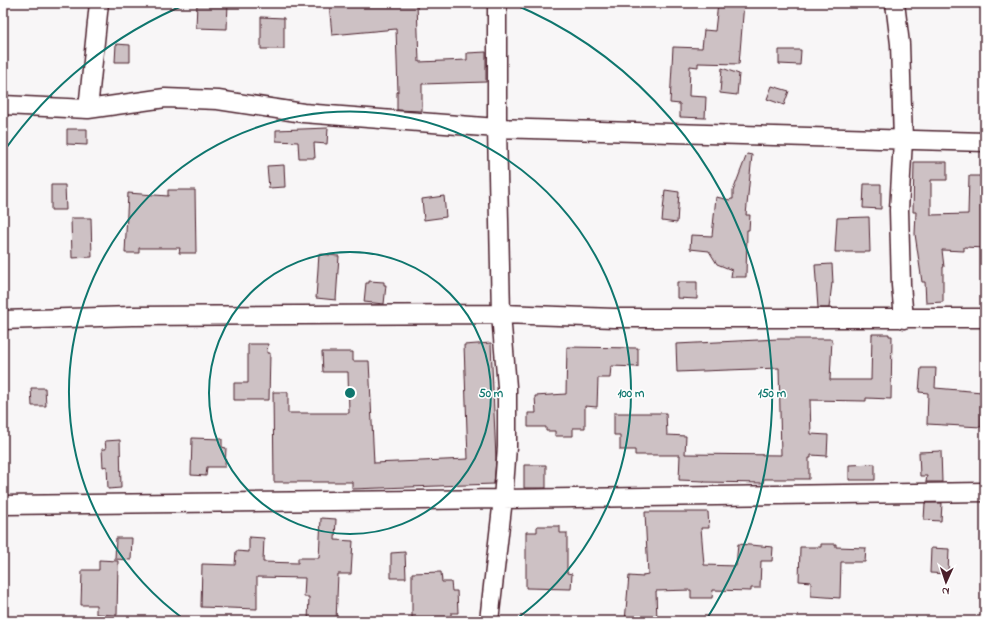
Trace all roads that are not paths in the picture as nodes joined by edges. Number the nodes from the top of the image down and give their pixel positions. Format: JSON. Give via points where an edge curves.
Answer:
{"nodes":[{"id":1,"x":99,"y":3,"type":"edge"},
{"id":2,"x":497,"y":3,"type":"edge"},
{"id":3,"x":895,"y":3,"type":"edge"},
{"id":4,"x":3,"y":105,"type":"edge"},
{"id":5,"x":88,"y":109,"type":"junction"},
{"id":6,"x":497,"y":128,"type":"junction"},
{"id":7,"x":903,"y":140,"type":"junction"},
{"id":8,"x":985,"y":142,"type":"edge"},
{"id":9,"x":501,"y":314,"type":"junction"},
{"id":10,"x":985,"y":318,"type":"edge"},
{"id":11,"x":904,"y":319,"type":"junction"},
{"id":12,"x":3,"y":320,"type":"edge"},
{"id":13,"x":985,"y":492,"type":"edge"},
{"id":14,"x":503,"y":499,"type":"junction"},
{"id":15,"x":3,"y":505,"type":"edge"},
{"id":16,"x":489,"y":621,"type":"edge"}],
"edges":[{"from":1,"to":5,"type":"street"},
{"from":2,"to":6,"type":"street"},
{"from":3,"to":7,"type":"street","via":[[900,44]]},
{"from":4,"to":5,"type":"street"},
{"from":5,"to":6,"type":"street","via":[[165,98],[218,100],[303,113]]},
{"from":6,"to":7,"type":"street"},
{"from":6,"to":9,"type":"street"},
{"from":7,"to":8,"type":"street"},
{"from":7,"to":11,"type":"street","via":[[899,210]]},
{"from":9,"to":11,"type":"street","via":[[621,318]]},
{"from":9,"to":12,"type":"street","via":[[132,316]]},
{"from":9,"to":14,"type":"street","via":[[507,387],[507,447]]},
{"from":10,"to":11,"type":"street"},
{"from":13,"to":14,"type":"street"},
{"from":14,"to":15,"type":"street"},
{"from":14,"to":16,"type":"street"}]}
